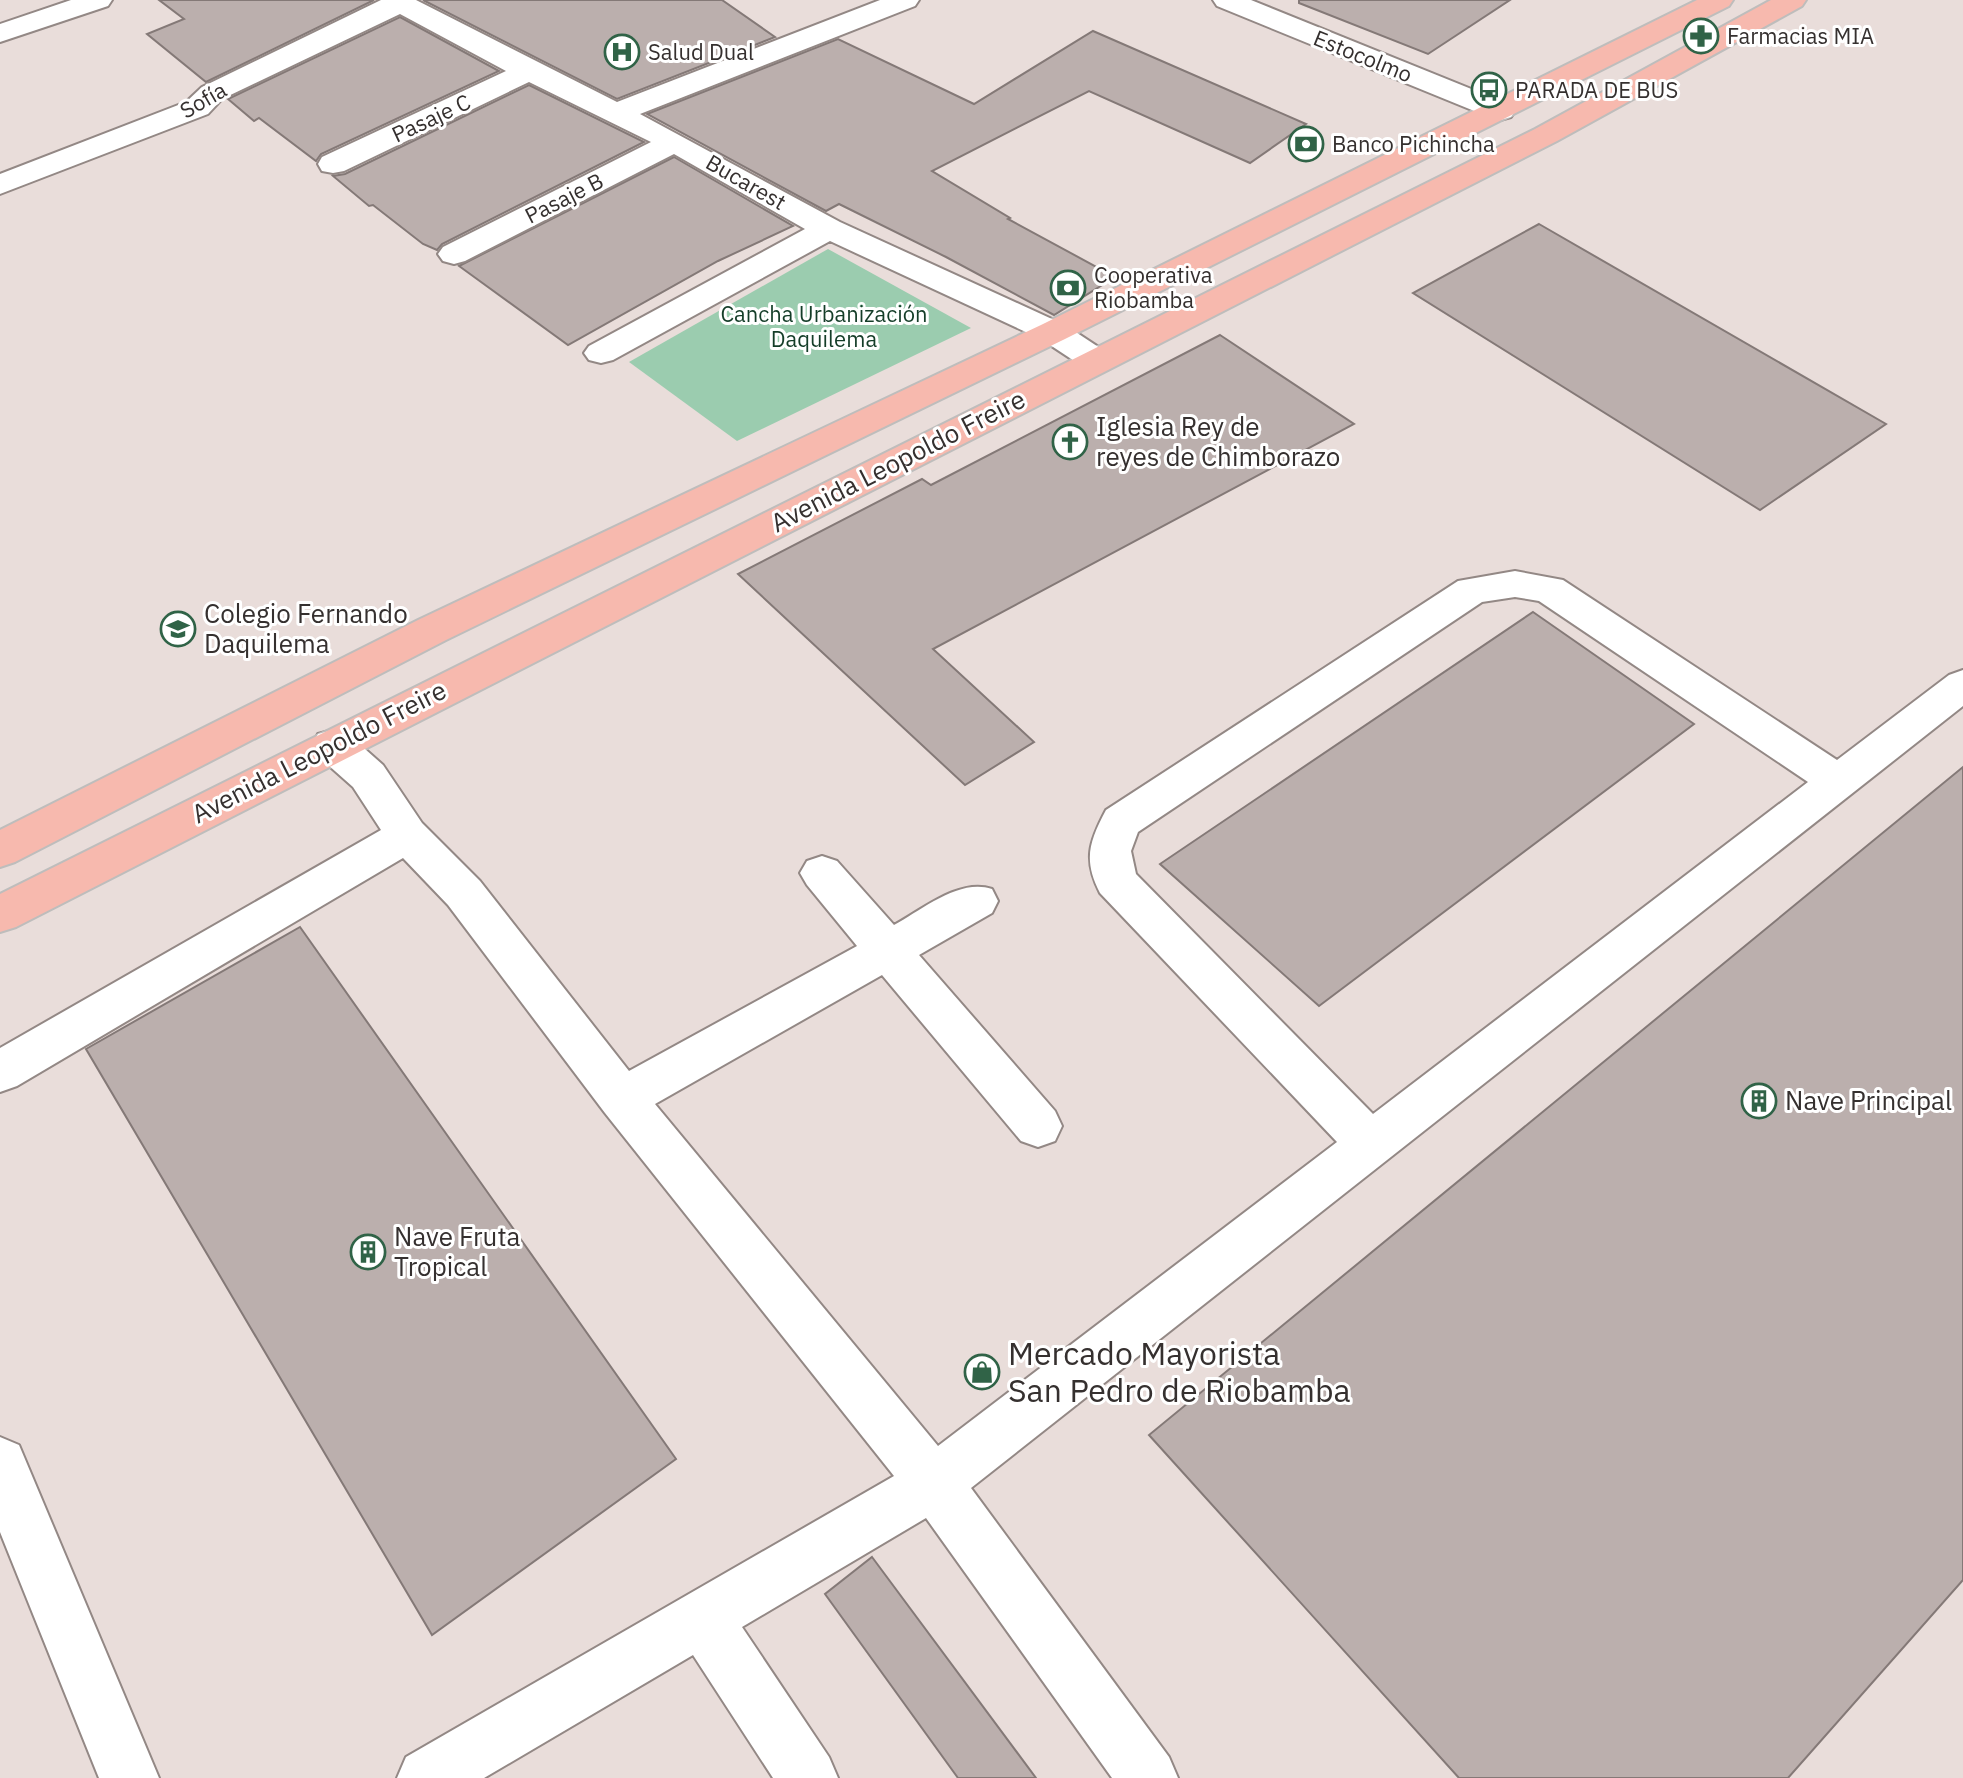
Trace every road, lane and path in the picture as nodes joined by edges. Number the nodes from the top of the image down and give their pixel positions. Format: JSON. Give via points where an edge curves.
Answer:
{"nodes":[{"id":1,"x":98,"y":0,"type":"edge"},
{"id":2,"x":905,"y":0,"type":"edge"},
{"id":3,"x":1227,"y":0,"type":"edge"},
{"id":4,"x":1719,"y":0,"type":"edge"},
{"id":5,"x":1792,"y":0,"type":"edge"},
{"id":6,"x":398,"y":2,"type":"edge"},
{"id":7,"x":0,"y":33,"type":"edge"},
{"id":8,"x":529,"y":71,"type":"junction"},
{"id":9,"x":1500,"y":111,"type":"junction"},
{"id":10,"x":618,"y":112,"type":"junction"},
{"id":11,"x":675,"y":142,"type":"junction"},
{"id":12,"x":333,"y":164,"type":"dead end"},
{"id":13,"x":0,"y":185,"type":"edge"},
{"id":14,"x":829,"y":229,"type":"junction"},
{"id":15,"x":454,"y":254,"type":"dead end"},
{"id":16,"x":1053,"y":332,"type":"junction"},
{"id":17,"x":601,"y":353,"type":"dead end"},
{"id":18,"x":1097,"y":361,"type":"junction"},
{"id":19,"x":432,"y":630,"type":"junction"},
{"id":20,"x":472,"y":675,"type":"junction"},
{"id":21,"x":1963,"y":685,"type":"edge"},
{"id":22,"x":333,"y":745,"type":"junction"},
{"id":23,"x":1838,"y":781,"type":"junction"},
{"id":24,"x":407,"y":835,"type":"junction"},
{"id":25,"x":0,"y":850,"type":"edge"},
{"id":26,"x":822,"y":873,"type":"dead end"},
{"id":27,"x":976,"y":901,"type":"dead end"},
{"id":28,"x":0,"y":914,"type":"edge"},
{"id":29,"x":890,"y":951,"type":"junction"},
{"id":30,"x":0,"y":1072,"type":"edge"},
{"id":31,"x":622,"y":1099,"type":"junction"},
{"id":32,"x":1038,"y":1126,"type":"dead end"},
{"id":33,"x":1371,"y":1145,"type":"junction"},
{"id":34,"x":0,"y":1464,"type":"edge"},
{"id":35,"x":934,"y":1483,"type":"junction"},
{"id":36,"x":702,"y":1618,"type":"junction"},
{"id":37,"x":129,"y":1778,"type":"edge"},
{"id":38,"x":427,"y":1778,"type":"edge"},
{"id":39,"x":808,"y":1778,"type":"edge"},
{"id":40,"x":1148,"y":1778,"type":"edge"}],
"edges":[{"from":1,"to":7,"type":"street"},
{"from":2,"to":10,"type":"street"},
{"from":3,"to":9,"type":"street","name":"Estocolmo"},
{"from":4,"to":9,"type":"main road","name":"Avenida Leopoldo Freire"},
{"from":5,"to":18,"type":"main road","name":"Avenida Leopoldo Freire","via":[[1546,135]]},
{"from":6,"to":8,"type":"street","name":"Bucarest"},
{"from":6,"to":13,"type":"street","name":"Sofía","via":[[212,93],[197,108]]},
{"from":8,"to":10,"type":"street","name":"Bucarest"},
{"from":8,"to":12,"type":"street","name":"Pasaje C"},
{"from":9,"to":16,"type":"main road","name":"Avenida Leopoldo Freire"},
{"from":10,"to":11,"type":"street","name":"Bucarest"},
{"from":11,"to":14,"type":"street","name":"Bucarest"},
{"from":11,"to":15,"type":"street","name":"Pasaje B"},
{"from":14,"to":16,"type":"street","name":"Bucarest"},
{"from":14,"to":17,"type":"street"},
{"from":16,"to":18,"type":"street","name":"Bucarest"},
{"from":16,"to":19,"type":"main road","name":"Avenida Leopoldo Freire"},
{"from":18,"to":20,"type":"main road","name":"Avenida Leopoldo Freire"},
{"from":19,"to":20,"type":"main road"},
{"from":19,"to":25,"type":"main road","name":"Avenida Leopoldo Freire"},
{"from":20,"to":22,"type":"main road","name":"Avenida Leopoldo Freire"},
{"from":21,"to":23,"type":"street"},
{"from":22,"to":24,"type":"street","via":[[368,776]]},
{"from":22,"to":28,"type":"main road","name":"Avenida Leopoldo Freire"},
{"from":23,"to":33,"type":"street"},
{"from":23,"to":33,"type":"street","via":[[1549,589],[1515,584],[1472,590],[1121,822],[1109,851],[1116,881]]},
{"from":24,"to":30,"type":"street"},
{"from":24,"to":31,"type":"street","via":[[464,893]]},
{"from":26,"to":29,"type":"street"},
{"from":27,"to":29,"type":"street"},
{"from":29,"to":31,"type":"street"},
{"from":29,"to":32,"type":"street"},
{"from":31,"to":35,"type":"street"},
{"from":33,"to":35,"type":"street"},
{"from":34,"to":37,"type":"street"},
{"from":35,"to":36,"type":"street"},
{"from":35,"to":40,"type":"street"},
{"from":36,"to":38,"type":"street"},
{"from":36,"to":39,"type":"street"}]}
